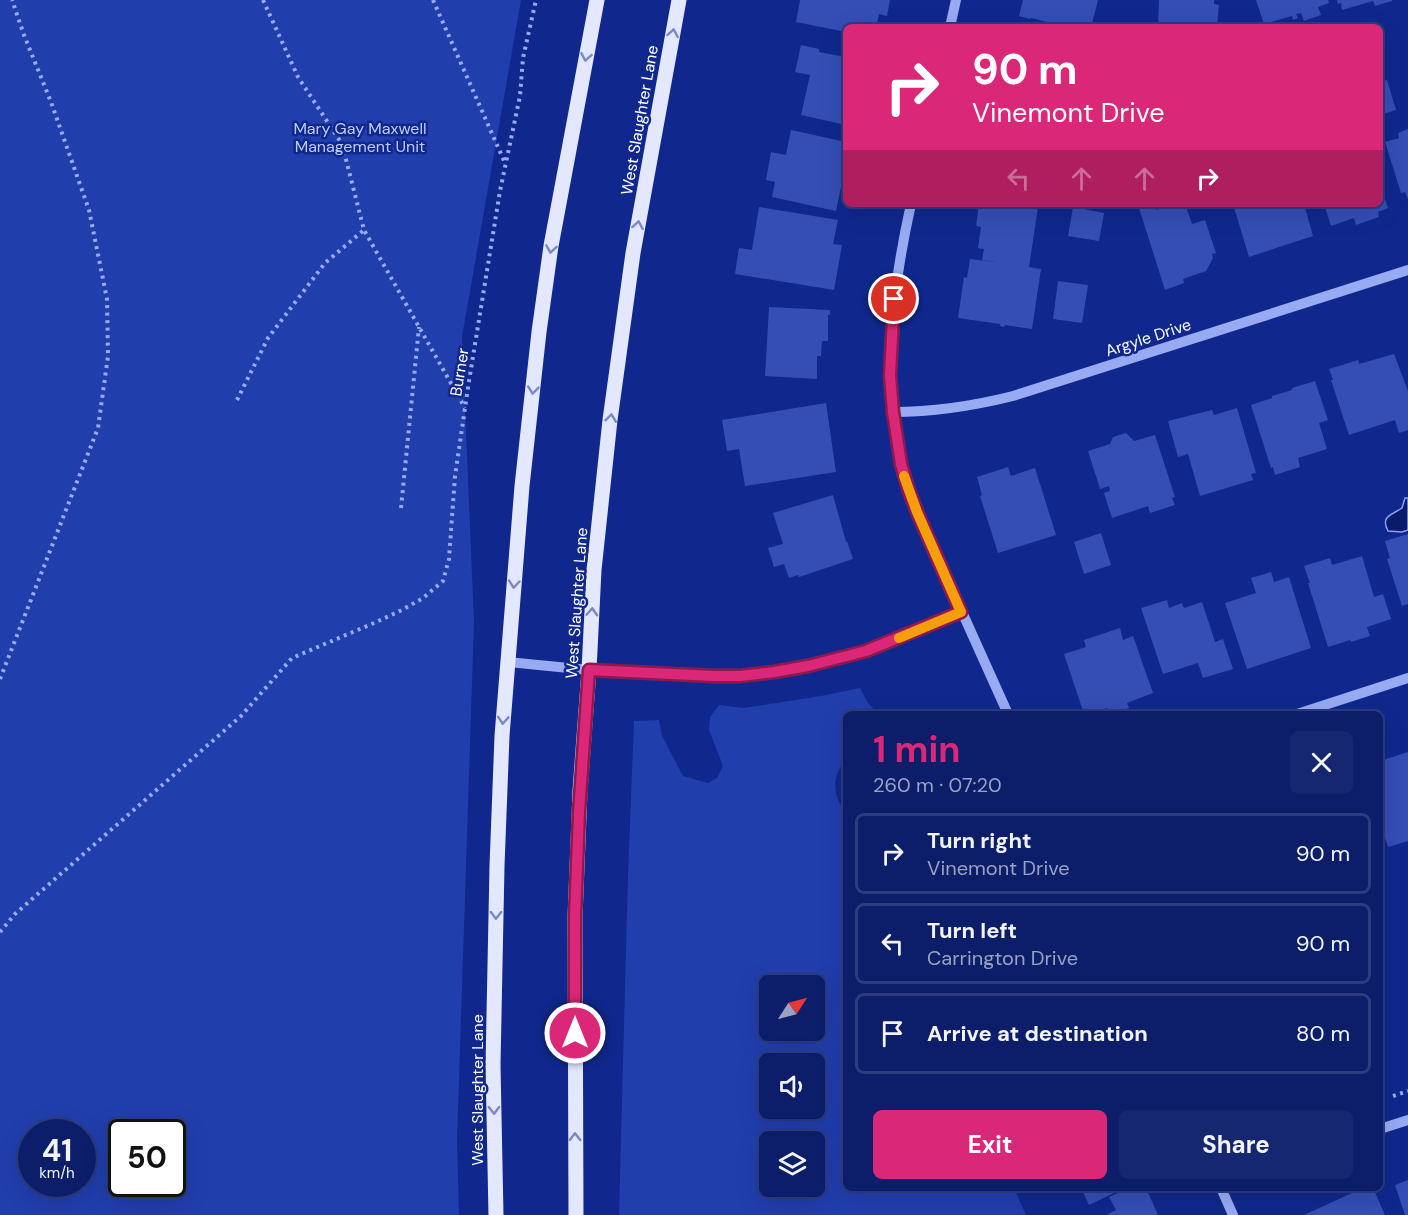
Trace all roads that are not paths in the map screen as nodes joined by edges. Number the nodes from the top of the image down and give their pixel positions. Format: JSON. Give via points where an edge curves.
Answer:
{"nodes":[{"id":1,"x":597,"y":0,"type":"edge"},
{"id":2,"x":679,"y":0,"type":"edge"},
{"id":3,"x":956,"y":0,"type":"edge"},
{"id":4,"x":951,"y":24,"type":"edge"},
{"id":5,"x":910,"y":207,"type":"edge"},
{"id":6,"x":1408,"y":270,"type":"edge"},
{"id":7,"x":893,"y":412,"type":"junction"},
{"id":8,"x":961,"y":612,"type":"junction"},
{"id":9,"x":507,"y":662,"type":"junction"},
{"id":10,"x":589,"y":670,"type":"junction"},
{"id":11,"x":1408,"y":678,"type":"edge"},
{"id":12,"x":1007,"y":711,"type":"edge"},
{"id":13,"x":1306,"y":711,"type":"edge"},
{"id":14,"x":1408,"y":1120,"type":"edge"},
{"id":15,"x":1383,"y":1128,"type":"edge"},
{"id":16,"x":1225,"y":1191,"type":"edge"},
{"id":17,"x":496,"y":1215,"type":"edge"},
{"id":18,"x":576,"y":1215,"type":"edge"},
{"id":19,"x":1233,"y":1215,"type":"edge"}],
"edges":[{"from":1,"to":9,"type":"main road","name":"West Slaughter Lane","one_way":true,"via":[[539,332]]},
{"from":10,"to":2,"type":"main road","name":"West Slaughter Lane","one_way":true,"via":[[594,570],[610,420],[633,253]]},
{"from":3,"to":4,"type":"street"},
{"from":5,"to":7,"type":"street","via":[[894,299],[890,375]]},
{"from":6,"to":7,"type":"street","name":"Argyle Drive","via":[[1012,396],[959,407]]},
{"from":7,"to":8,"type":"street","via":[[908,488]]},
{"from":8,"to":10,"type":"street","via":[[866,651],[774,672],[714,676]]},
{"from":8,"to":12,"type":"street"},
{"from":9,"to":10,"type":"street"},
{"from":9,"to":17,"type":"main road","name":"West Slaughter Lane","one_way":true,"via":[[493,1065]]},
{"from":18,"to":10,"type":"main road","name":"West Slaughter Lane","one_way":true,"via":[[575,917]]},
{"from":11,"to":13,"type":"street"},
{"from":14,"to":15,"type":"street"},
{"from":16,"to":19,"type":"street"}]}
